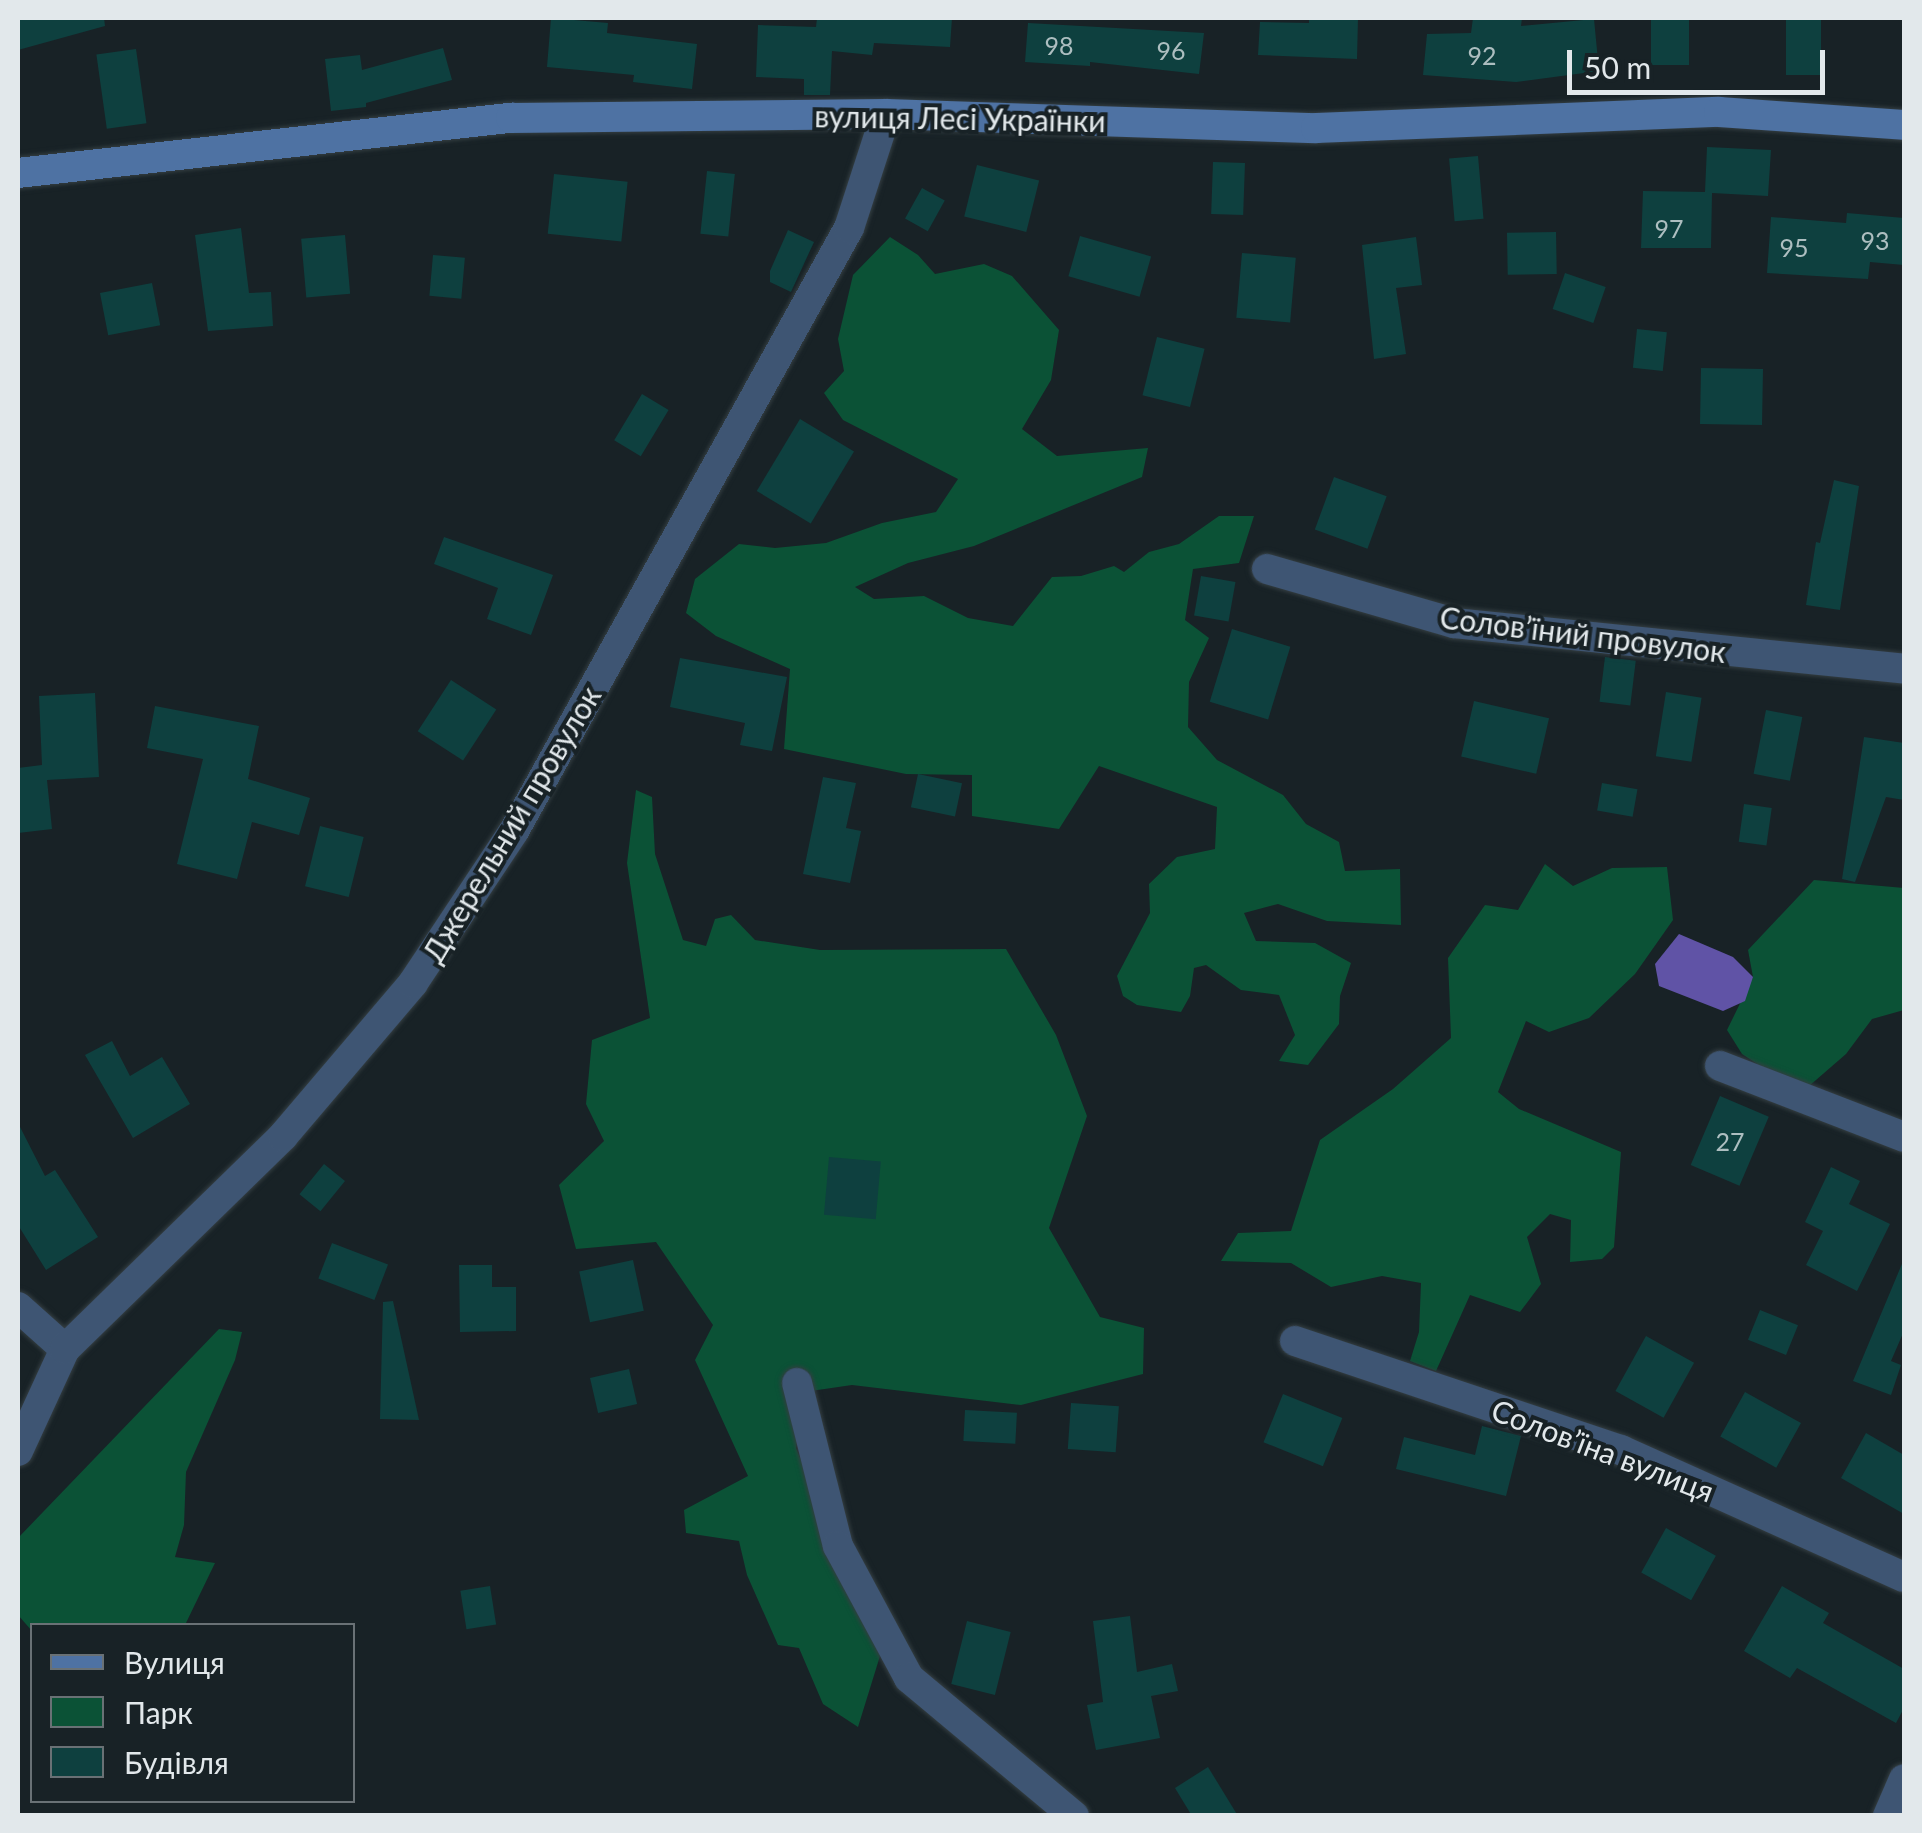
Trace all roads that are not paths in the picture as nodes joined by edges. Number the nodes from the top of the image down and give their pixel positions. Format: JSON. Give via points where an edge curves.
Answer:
{"nodes":[{"id":1,"x":886,"y":114,"type":"junction"},
{"id":2,"x":1904,"y":125,"type":"edge"},
{"id":3,"x":18,"y":173,"type":"edge"},
{"id":4,"x":1267,"y":569,"type":"dead end"},
{"id":5,"x":1904,"y":669,"type":"edge"},
{"id":6,"x":1720,"y":1066,"type":"dead end"},
{"id":7,"x":1904,"y":1137,"type":"edge"},
{"id":8,"x":18,"y":1307,"type":"edge"},
{"id":9,"x":1295,"y":1340,"type":"dead end"},
{"id":10,"x":65,"y":1350,"type":"junction"},
{"id":11,"x":797,"y":1383,"type":"dead end"},
{"id":12,"x":18,"y":1451,"type":"edge"},
{"id":13,"x":1904,"y":1577,"type":"edge"},
{"id":14,"x":1904,"y":1779,"type":"edge"},
{"id":15,"x":1074,"y":1816,"type":"edge"},
{"id":16,"x":1888,"y":1816,"type":"edge"}],
"edges":[{"from":1,"to":2,"type":"street","name":"вулиця Лесі Українки","via":[[1316,128],[1718,112]]},
{"from":1,"to":3,"type":"street","name":"вулиця Лесі Українки","via":[[511,118]]},
{"from":1,"to":10,"type":"street","name":"Джерельний провулок","via":[[849,228],[514,831],[413,984],[283,1136]]},
{"from":4,"to":5,"type":"street","name":"Соловʼїний провулок","via":[[1454,623]]},
{"from":6,"to":7,"type":"street"},
{"from":8,"to":10,"type":"street"},
{"from":9,"to":13,"type":"street","name":"Соловʼїна вулиця","via":[[1621,1450]]},
{"from":10,"to":12,"type":"street","name":"Джерельний провулок"},
{"from":11,"to":15,"type":"street","via":[[838,1546],[909,1678]]},
{"from":14,"to":16,"type":"street"}]}
